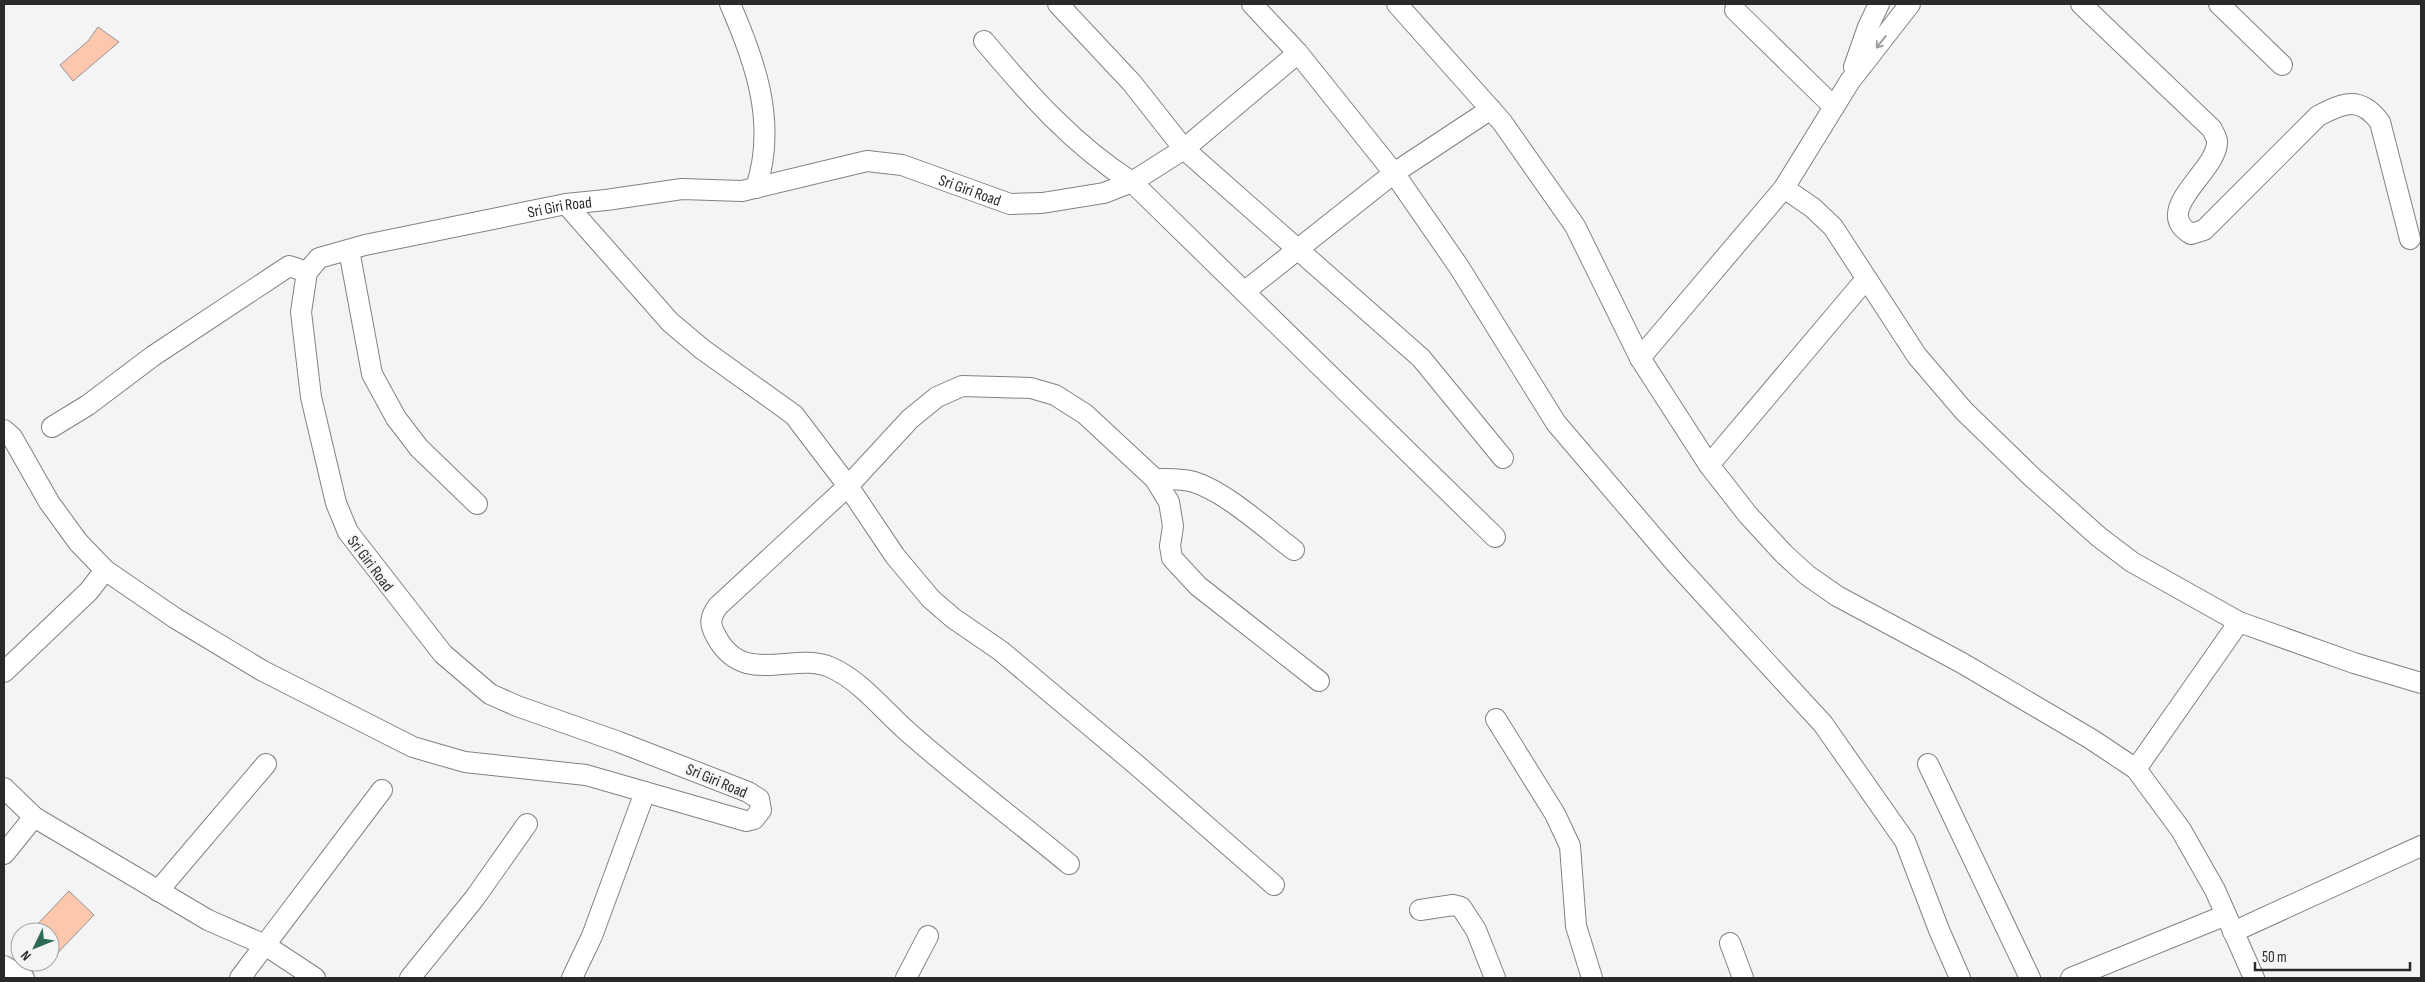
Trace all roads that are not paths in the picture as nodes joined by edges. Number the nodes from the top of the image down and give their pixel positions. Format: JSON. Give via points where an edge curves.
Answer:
{"nodes":[{"id":1,"x":730,"y":4,"type":"edge"},
{"id":2,"x":1058,"y":4,"type":"edge"},
{"id":3,"x":1252,"y":4,"type":"edge"},
{"id":4,"x":1397,"y":4,"type":"edge"},
{"id":5,"x":1879,"y":4,"type":"edge"},
{"id":6,"x":1910,"y":4,"type":"edge"},
{"id":7,"x":2081,"y":4,"type":"edge"},
{"id":8,"x":2219,"y":4,"type":"edge"},
{"id":9,"x":1735,"y":10,"type":"dead end"},
{"id":10,"x":984,"y":41,"type":"dead end"},
{"id":11,"x":1298,"y":53,"type":"junction"},
{"id":12,"x":2282,"y":65,"type":"dead end"},
{"id":13,"x":1850,"y":81,"type":"junction"},
{"id":14,"x":1834,"y":107,"type":"junction"},
{"id":15,"x":1491,"y":109,"type":"junction"},
{"id":16,"x":1184,"y":149,"type":"junction"},
{"id":17,"x":1394,"y":173,"type":"junction"},
{"id":18,"x":1132,"y":182,"type":"junction"},
{"id":19,"x":756,"y":188,"type":"junction"},
{"id":20,"x":1784,"y":188,"type":"junction"},
{"id":21,"x":566,"y":204,"type":"junction"},
{"id":22,"x":2410,"y":239,"type":"dead end"},
{"id":23,"x":1297,"y":248,"type":"junction"},
{"id":24,"x":349,"y":250,"type":"junction"},
{"id":25,"x":307,"y":272,"type":"junction"},
{"id":26,"x":1866,"y":279,"type":"junction"},
{"id":27,"x":1244,"y":292,"type":"junction"},
{"id":28,"x":1640,"y":358,"type":"junction"},
{"id":29,"x":52,"y":427,"type":"dead end"},
{"id":30,"x":4,"y":430,"type":"edge"},
{"id":31,"x":1503,"y":458,"type":"dead end"},
{"id":32,"x":1709,"y":465,"type":"junction"},
{"id":33,"x":1155,"y":479,"type":"junction"},
{"id":34,"x":848,"y":486,"type":"junction"},
{"id":35,"x":477,"y":504,"type":"dead end"},
{"id":36,"x":1494,"y":537,"type":"dead end"},
{"id":37,"x":1294,"y":550,"type":"dead end"},
{"id":38,"x":105,"y":570,"type":"junction"},
{"id":39,"x":2239,"y":622,"type":"junction"},
{"id":40,"x":4,"y":672,"type":"edge"},
{"id":41,"x":1319,"y":681,"type":"dead end"},
{"id":42,"x":2421,"y":683,"type":"edge"},
{"id":43,"x":1496,"y":719,"type":"dead end"},
{"id":44,"x":266,"y":764,"type":"dead end"},
{"id":45,"x":1928,"y":764,"type":"dead end"},
{"id":46,"x":2136,"y":769,"type":"junction"},
{"id":47,"x":4,"y":788,"type":"edge"},
{"id":48,"x":382,"y":790,"type":"dead end"},
{"id":49,"x":645,"y":792,"type":"junction"},
{"id":50,"x":34,"y":817,"type":"junction"},
{"id":51,"x":527,"y":824,"type":"dead end"},
{"id":52,"x":2421,"y":846,"type":"edge"},
{"id":53,"x":4,"y":854,"type":"edge"},
{"id":54,"x":1069,"y":864,"type":"dead end"},
{"id":55,"x":1274,"y":885,"type":"dead end"},
{"id":56,"x":158,"y":890,"type":"junction"},
{"id":57,"x":1420,"y":910,"type":"dead end"},
{"id":58,"x":2230,"y":923,"type":"junction"},
{"id":59,"x":928,"y":936,"type":"dead end"},
{"id":60,"x":1730,"y":943,"type":"dead end"},
{"id":61,"x":265,"y":946,"type":"junction"},
{"id":62,"x":4,"y":966,"type":"edge"},
{"id":63,"x":24,"y":978,"type":"edge"},
{"id":64,"x":240,"y":978,"type":"edge"},
{"id":65,"x":315,"y":978,"type":"edge"},
{"id":66,"x":410,"y":978,"type":"edge"},
{"id":67,"x":572,"y":978,"type":"edge"},
{"id":68,"x":906,"y":978,"type":"edge"},
{"id":69,"x":1495,"y":978,"type":"edge"},
{"id":70,"x":1592,"y":978,"type":"edge"},
{"id":71,"x":1744,"y":978,"type":"edge"},
{"id":72,"x":1960,"y":978,"type":"edge"},
{"id":73,"x":2030,"y":978,"type":"edge"},
{"id":74,"x":2071,"y":978,"type":"edge"},
{"id":75,"x":2254,"y":978,"type":"edge"}],
"edges":[{"from":1,"to":19,"type":"street","via":[[745,38],[765,110],[763,168]]},
{"from":2,"to":16,"type":"street","via":[[1132,83]]},
{"from":3,"to":11,"type":"street"},
{"from":4,"to":15,"type":"street"},
{"from":5,"to":13,"type":"street"},
{"from":6,"to":13,"type":"street","one_way":true},
{"from":7,"to":22,"type":"street","via":[[2212,129],[2218,141],[2216,152],[2179,205],[2177,220],[2182,228],[2191,234],[2204,230],[2318,116],[2337,106],[2356,104],[2370,109],[2380,122]]},
{"from":8,"to":12,"type":"street"},
{"from":9,"to":14,"type":"street"},
{"from":10,"to":18,"type":"street","via":[[1024,89],[1064,129]]},
{"from":11,"to":16,"type":"street","name":"Sri Giri Road"},
{"from":11,"to":17,"type":"street"},
{"from":13,"to":14,"type":"street"},
{"from":14,"to":20,"type":"street"},
{"from":15,"to":17,"type":"street"},
{"from":15,"to":28,"type":"street","via":[[1575,226]]},
{"from":16,"to":18,"type":"street","name":"Sri Giri Road"},
{"from":16,"to":23,"type":"street"},
{"from":17,"to":23,"type":"street"},
{"from":17,"to":72,"type":"street","via":[[1459,267],[1556,423],[1678,566],[1829,732],[1906,841]]},
{"from":18,"to":19,"type":"street","name":"Sri Giri Road","via":[[1104,194],[1078,199],[1010,204],[902,165],[866,161]]},
{"from":18,"to":27,"type":"street"},
{"from":19,"to":21,"type":"street","name":"Sri Giri Road","via":[[742,191],[682,188]]},
{"from":20,"to":26,"type":"street","via":[[1813,208],[1832,228]]},
{"from":20,"to":28,"type":"street"},
{"from":21,"to":24,"type":"street","name":"Sri Giri Road"},
{"from":21,"to":34,"type":"street","via":[[670,322],[794,415]]},
{"from":23,"to":27,"type":"street"},
{"from":23,"to":31,"type":"street","via":[[1422,358]]},
{"from":24,"to":25,"type":"street","name":"Sri Giri Road","via":[[319,258]]},
{"from":24,"to":35,"type":"street","via":[[372,374],[396,418],[419,448]]},
{"from":25,"to":29,"type":"street","via":[[289,266]]},
{"from":25,"to":49,"type":"street","name":"Sri Giri Road","via":[[301,312],[311,397],[336,503],[348,532],[444,654],[490,694],[748,792],[758,799],[761,810],[754,819],[746,821]]},
{"from":26,"to":32,"type":"street"},
{"from":26,"to":39,"type":"street","via":[[1918,356],[1964,411],[2032,477],[2132,562]]},
{"from":27,"to":36,"type":"street"},
{"from":28,"to":32,"type":"street"},
{"from":30,"to":38,"type":"street","name":"Sri Giri Road","via":[[12,437],[49,502],[78,542]]},
{"from":32,"to":46,"type":"street","via":[[1748,515],[1807,575],[1837,596],[1962,663],[2091,739]]},
{"from":33,"to":34,"type":"street","via":[[1086,414],[1055,395],[1031,388],[962,386],[938,397],[910,419]]},
{"from":33,"to":37,"type":"street","via":[[1196,483],[1223,497]]},
{"from":33,"to":41,"type":"street","via":[[1169,502],[1173,526],[1170,546],[1172,558],[1180,569]]},
{"from":34,"to":54,"type":"street","via":[[718,606],[710,626],[719,642],[745,663],[828,666],[846,676],[908,732]]},
{"from":34,"to":55,"type":"street","via":[[895,556],[931,599],[1001,651]]},
{"from":38,"to":40,"type":"street","via":[[89,591]]},
{"from":38,"to":49,"type":"street","name":"Sri Giri Road","via":[[175,618],[263,671],[413,747],[465,762],[586,775]]},
{"from":39,"to":42,"type":"street"},
{"from":39,"to":46,"type":"street"},
{"from":43,"to":70,"type":"street","via":[[1570,846],[1576,926]]},
{"from":44,"to":56,"type":"street"},
{"from":45,"to":73,"type":"street"},
{"from":46,"to":58,"type":"street","via":[[2181,830]]},
{"from":47,"to":50,"type":"street"},
{"from":48,"to":61,"type":"street"},
{"from":49,"to":67,"type":"street","via":[[592,936]]},
{"from":50,"to":53,"type":"street"},
{"from":50,"to":56,"type":"street"},
{"from":51,"to":66,"type":"street","via":[[474,899]]},
{"from":52,"to":58,"type":"street"},
{"from":56,"to":61,"type":"street","via":[[208,920]]},
{"from":57,"to":69,"type":"street","via":[[1453,905],[1461,907],[1476,930]]},
{"from":58,"to":74,"type":"street"},
{"from":58,"to":75,"type":"street"},
{"from":59,"to":68,"type":"street"},
{"from":60,"to":71,"type":"street"},
{"from":61,"to":64,"type":"street"},
{"from":61,"to":65,"type":"street"},
{"from":62,"to":63,"type":"street"}]}
